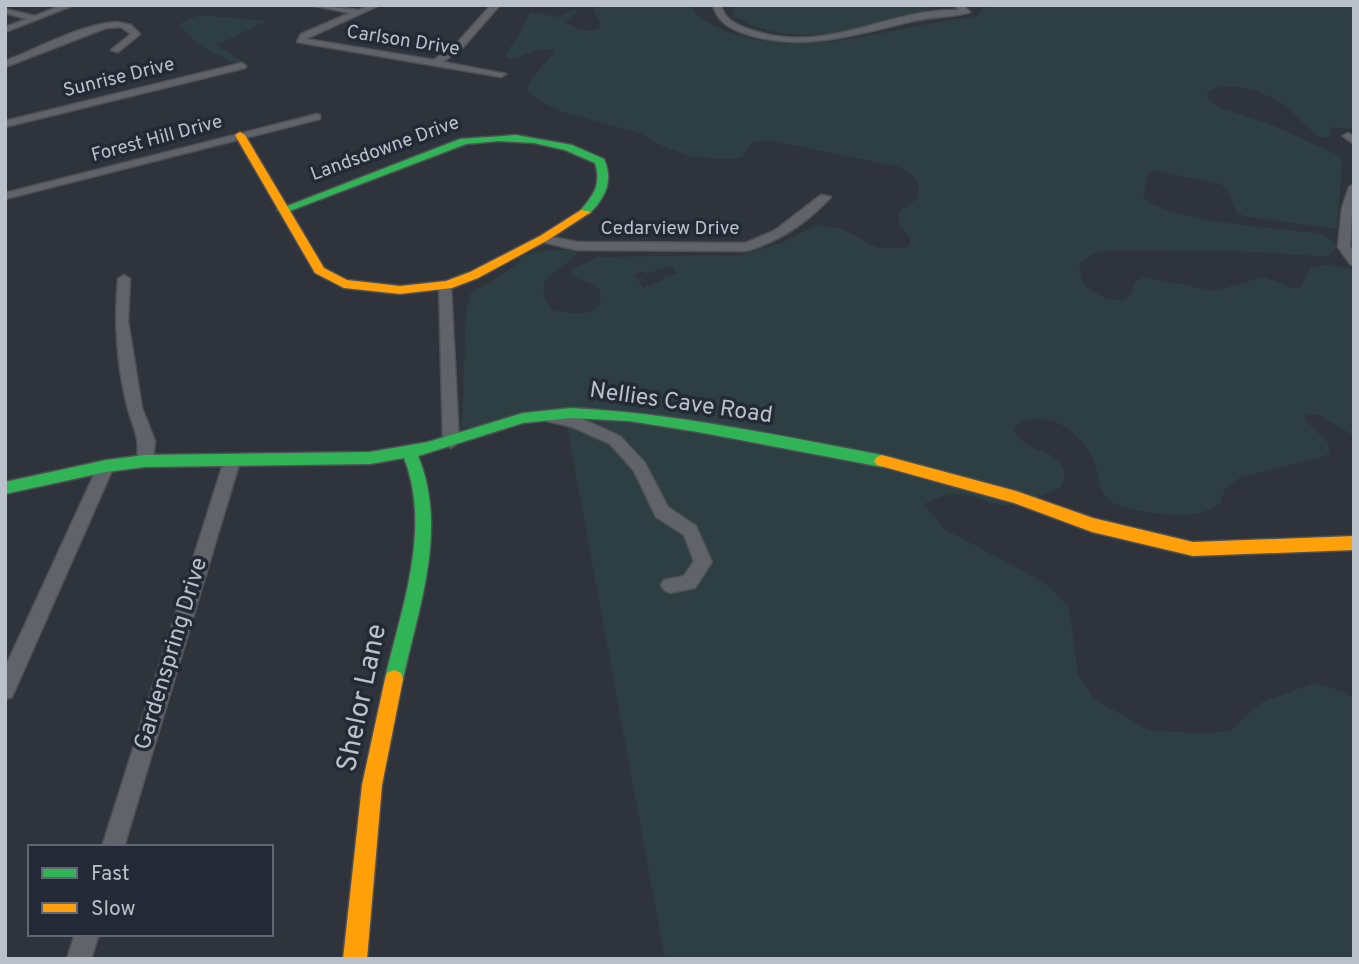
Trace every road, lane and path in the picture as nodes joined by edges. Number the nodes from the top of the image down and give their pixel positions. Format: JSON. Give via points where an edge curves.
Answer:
{"nodes":[{"id":1,"x":70,"y":5,"type":"edge"},
{"id":2,"x":314,"y":5,"type":"edge"},
{"id":3,"x":376,"y":5,"type":"edge"},
{"id":4,"x":496,"y":5,"type":"edge"},
{"id":5,"x":718,"y":5,"type":"edge"},
{"id":6,"x":958,"y":5,"type":"edge"},
{"id":7,"x":946,"y":8,"type":"edge"},
{"id":8,"x":5,"y":11,"type":"edge"},
{"id":9,"x":359,"y":12,"type":"junction"},
{"id":10,"x":35,"y":18,"type":"junction"},
{"id":11,"x":5,"y":30,"type":"edge"},
{"id":12,"x":116,"y":50,"type":"dead end"},
{"id":13,"x":5,"y":64,"type":"edge"},
{"id":14,"x":434,"y":64,"type":"junction"},
{"id":15,"x":242,"y":66,"type":"dead end"},
{"id":16,"x":501,"y":74,"type":"dead end"},
{"id":17,"x":317,"y":117,"type":"dead end"},
{"id":18,"x":5,"y":124,"type":"edge"},
{"id":19,"x":240,"y":135,"type":"junction"},
{"id":20,"x":1354,"y":187,"type":"edge"},
{"id":21,"x":5,"y":196,"type":"edge"},
{"id":22,"x":825,"y":197,"type":"dead end"},
{"id":23,"x":283,"y":209,"type":"junction"},
{"id":24,"x":542,"y":239,"type":"junction"},
{"id":25,"x":1354,"y":261,"type":"edge"},
{"id":26,"x":124,"y":279,"type":"dead end"},
{"id":27,"x":445,"y":286,"type":"junction"},
{"id":28,"x":543,"y":415,"type":"junction"},
{"id":29,"x":451,"y":442,"type":"junction"},
{"id":30,"x":409,"y":452,"type":"junction"},
{"id":31,"x":145,"y":461,"type":"junction"},
{"id":32,"x":232,"y":461,"type":"junction"},
{"id":33,"x":106,"y":466,"type":"junction"},
{"id":34,"x":5,"y":488,"type":"edge"},
{"id":35,"x":1354,"y":543,"type":"edge"},
{"id":36,"x":670,"y":585,"type":"dead end"},
{"id":37,"x":5,"y":690,"type":"edge"},
{"id":38,"x":114,"y":845,"type":"edge"},
{"id":39,"x":86,"y":936,"type":"edge"},
{"id":40,"x":79,"y":959,"type":"edge"},
{"id":41,"x":355,"y":959,"type":"edge"}],
"edges":[{"from":1,"to":10,"type":"street"},
{"from":2,"to":9,"type":"street"},
{"from":3,"to":9,"type":"street"},
{"from":4,"to":14,"type":"street","via":[[461,44]]},
{"from":5,"to":7,"type":"street","via":[[720,15],[735,27],[793,40],[829,38]]},
{"from":6,"to":7,"type":"street","via":[[966,12]]},
{"from":8,"to":10,"type":"street"},
{"from":9,"to":14,"type":"street","name":"Carlson Drive","via":[[300,40]]},
{"from":10,"to":11,"type":"street"},
{"from":12,"to":13,"type":"street","via":[[136,32],[123,25],[105,26]]},
{"from":14,"to":16,"type":"street","name":"Carlson Drive"},
{"from":15,"to":18,"type":"street","name":"Sunrise Drive"},
{"from":17,"to":19,"type":"street","name":"Forest Hill Drive"},
{"from":19,"to":21,"type":"street","name":"Forest Hill Drive"},
{"from":19,"to":23,"type":"street"},
{"from":20,"to":25,"type":"street","via":[[1344,247]]},
{"from":22,"to":24,"type":"street","name":"Cedarview Drive","via":[[780,234],[746,247],[577,246]]},
{"from":23,"to":24,"type":"street","name":"Landsdowne Drive","via":[[474,139],[505,137],[572,149],[603,165],[605,184],[597,199],[572,222]]},
{"from":23,"to":27,"type":"street","via":[[319,271],[335,282],[408,289]]},
{"from":24,"to":27,"type":"street"},
{"from":26,"to":31,"type":"street","via":[[121,321],[135,408],[147,441]]},
{"from":27,"to":29,"type":"street"},
{"from":28,"to":29,"type":"street","name":"Nellies Cave Road"},
{"from":28,"to":35,"type":"street","name":"Nellies Cave Road","via":[[629,416],[851,453],[1016,497],[1092,525],[1192,549]]},
{"from":28,"to":36,"type":"street","via":[[575,422],[615,440],[640,467],[662,512],[690,531],[703,562],[689,583]]},
{"from":29,"to":30,"type":"street","name":"Nellies Cave Road"},
{"from":30,"to":32,"type":"street","name":"Nellies Cave Road","via":[[343,460]]},
{"from":30,"to":41,"type":"street","name":"Shelor Lane","via":[[424,498],[422,540],[372,785]]},
{"from":31,"to":32,"type":"street","name":"Nellies Cave Road"},
{"from":31,"to":33,"type":"street","name":"Nellies Cave Road"},
{"from":32,"to":38,"type":"street","name":"Gardenspring Drive"},
{"from":33,"to":34,"type":"street","name":"Nellies Cave Road"},
{"from":33,"to":37,"type":"street"},
{"from":39,"to":40,"type":"street"}]}
